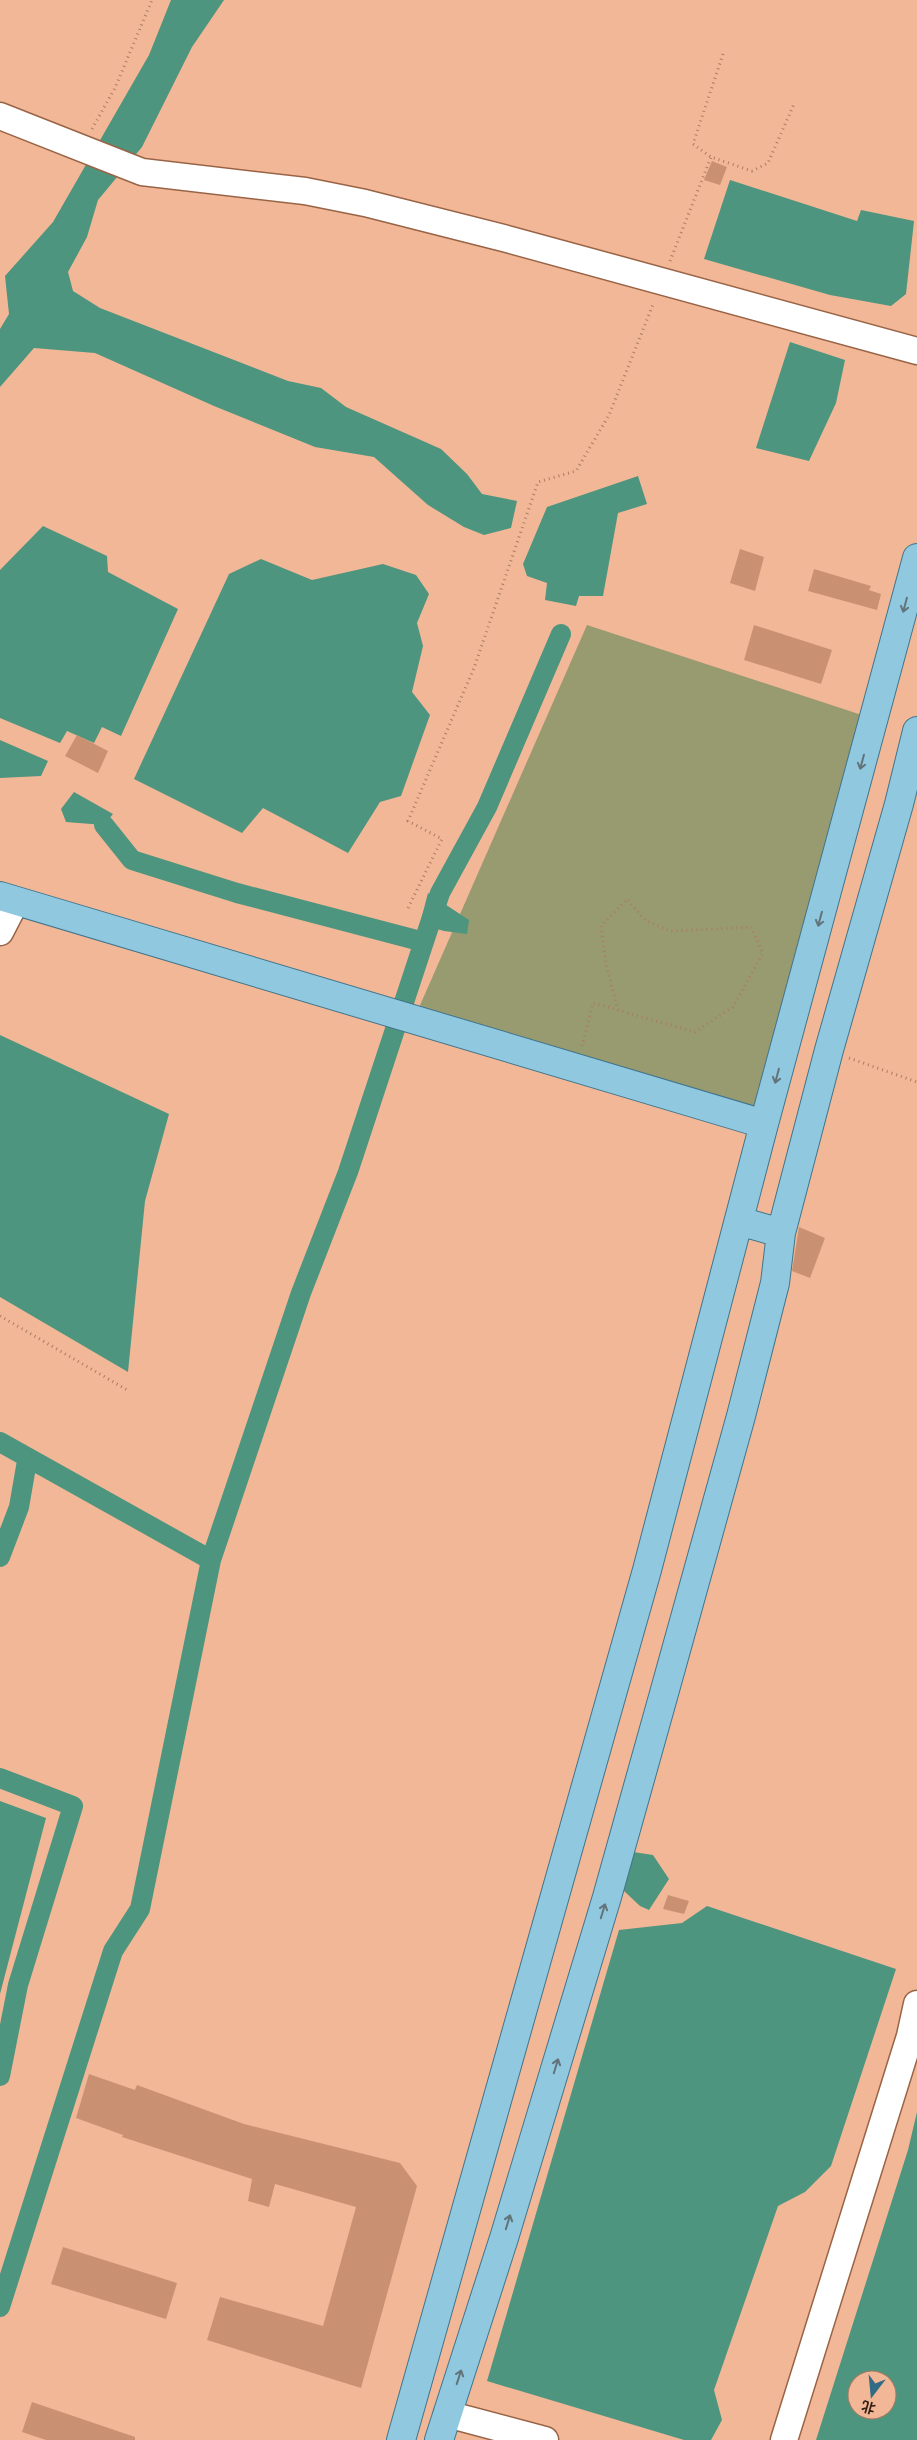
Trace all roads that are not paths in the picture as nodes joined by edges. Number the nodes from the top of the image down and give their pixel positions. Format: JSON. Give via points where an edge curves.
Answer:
{"nodes":[{"id":1,"x":0,"y":116,"type":"edge"},
{"id":2,"x":917,"y":351,"type":"edge"},
{"id":3,"x":917,"y":558,"type":"edge"},
{"id":4,"x":917,"y":731,"type":"edge"},
{"id":5,"x":8,"y":899,"type":"edge"},
{"id":6,"x":0,"y":932,"type":"edge"},
{"id":7,"x":764,"y":1124,"type":"junction"},
{"id":8,"x":739,"y":1221,"type":"junction"},
{"id":9,"x":781,"y":1233,"type":"junction"},
{"id":10,"x":917,"y":2004,"type":"edge"},
{"id":11,"x":447,"y":2414,"type":"junction"},
{"id":12,"x":401,"y":2440,"type":"edge"},
{"id":13,"x":439,"y":2440,"type":"edge"},
{"id":14,"x":546,"y":2440,"type":"edge"},
{"id":15,"x":784,"y":2440,"type":"edge"}],
"edges":[{"from":1,"to":2,"type":"street","via":[[142,172],[305,191],[365,203],[507,238]]},
{"from":3,"to":7,"type":"main road","one_way":true},
{"from":4,"to":9,"type":"main road"},
{"from":5,"to":6,"type":"street"},
{"from":5,"to":7,"type":"main road"},
{"from":7,"to":8,"type":"main road"},
{"from":8,"to":9,"type":"main road"},
{"from":8,"to":12,"type":"main road","via":[[647,1570]]},
{"from":11,"to":9,"type":"main road","one_way":true,"via":[[504,2238],[618,1859],[741,1416],[775,1283]]},
{"from":10,"to":15,"type":"street","via":[[910,2036]]},
{"from":11,"to":13,"type":"main road"},
{"from":11,"to":14,"type":"street"}]}
